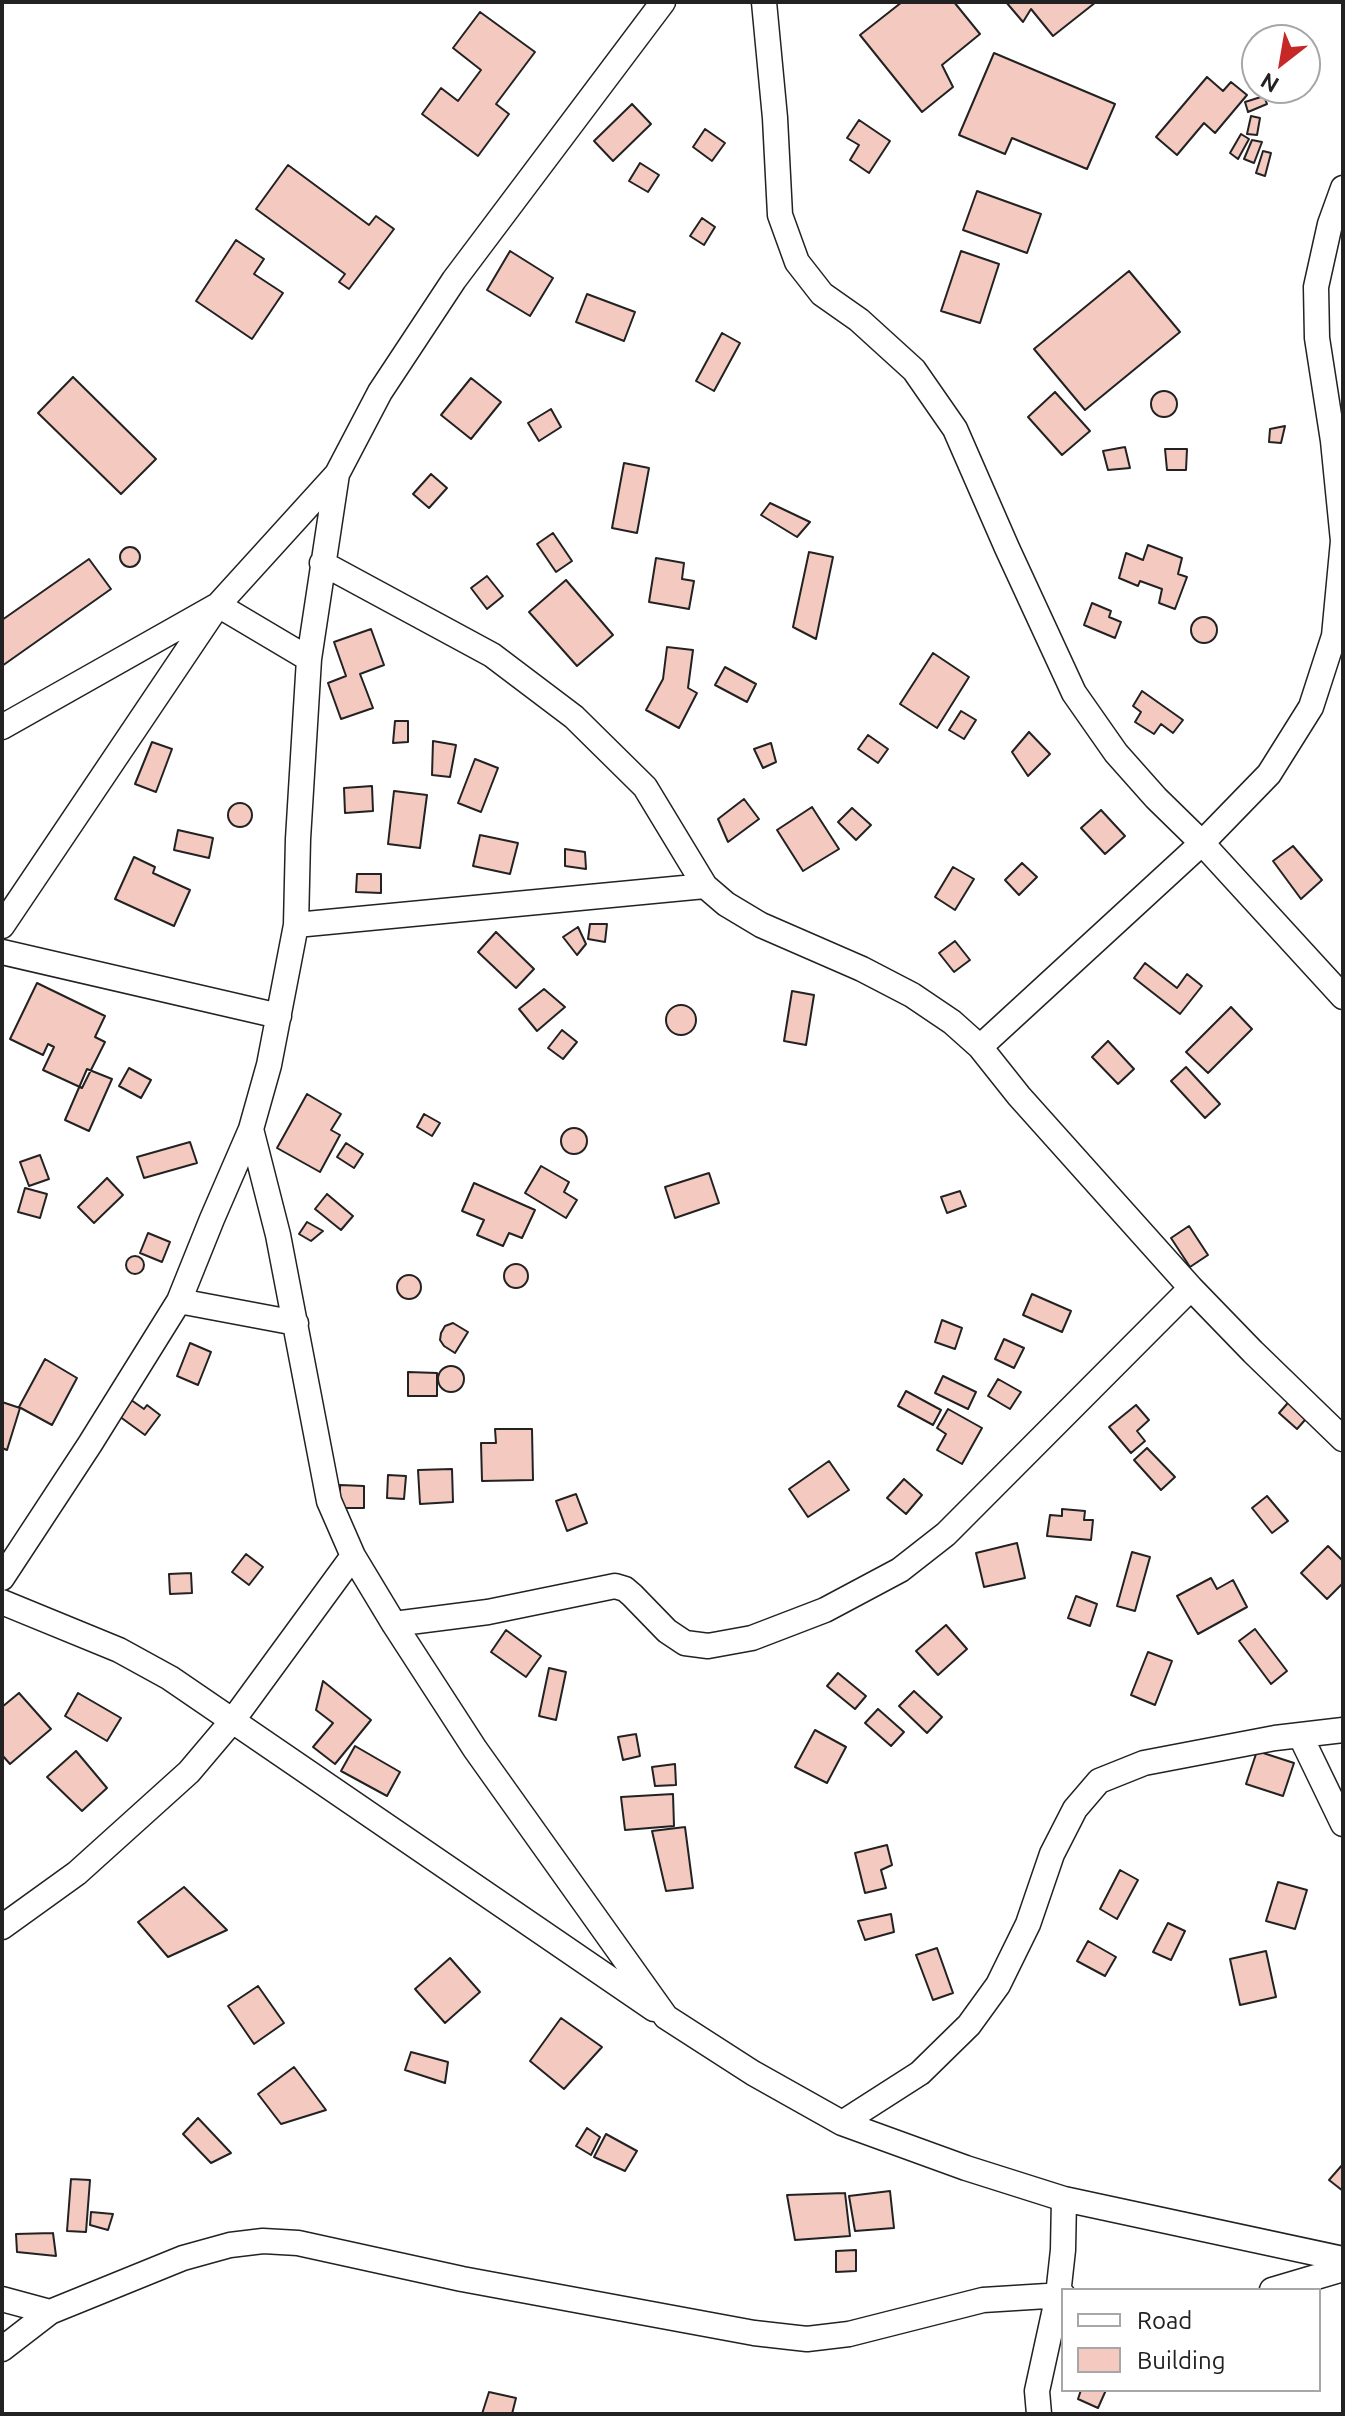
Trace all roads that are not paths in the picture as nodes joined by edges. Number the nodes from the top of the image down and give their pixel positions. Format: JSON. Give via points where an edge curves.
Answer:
{"nodes":[{"id":1,"x":663,"y":2,"type":"edge"},
{"id":2,"x":764,"y":2,"type":"edge"},
{"id":3,"x":1343,"y":188,"type":"edge"},
{"id":4,"x":337,"y":474,"type":"junction"},
{"id":5,"x":322,"y":563,"type":"junction"},
{"id":6,"x":218,"y":605,"type":"junction"},
{"id":7,"x":309,"y":659,"type":"junction"},
{"id":8,"x":2,"y":727,"type":"edge"},
{"id":9,"x":1202,"y":843,"type":"junction"},
{"id":10,"x":705,"y":886,"type":"junction"},
{"id":11,"x":296,"y":925,"type":"junction"},
{"id":12,"x":2,"y":926,"type":"edge"},
{"id":13,"x":2,"y":952,"type":"edge"},
{"id":14,"x":1343,"y":997,"type":"edge"},
{"id":15,"x":279,"y":1016,"type":"junction"},
{"id":16,"x":980,"y":1047,"type":"junction"},
{"id":17,"x":251,"y":1129,"type":"junction"},
{"id":18,"x":1191,"y":1288,"type":"junction"},
{"id":19,"x":179,"y":1301,"type":"junction"},
{"id":20,"x":296,"y":1323,"type":"junction"},
{"id":21,"x":1343,"y":1439,"type":"edge"},
{"id":22,"x":353,"y":1556,"type":"junction"},
{"id":23,"x":2,"y":1578,"type":"edge"},
{"id":24,"x":2,"y":1602,"type":"edge"},
{"id":25,"x":394,"y":1624,"type":"junction"},
{"id":26,"x":233,"y":1720,"type":"junction"},
{"id":27,"x":1343,"y":1730,"type":"edge"},
{"id":28,"x":1300,"y":1735,"type":"junction"},
{"id":29,"x":1343,"y":1824,"type":"edge"},
{"id":30,"x":2,"y":1927,"type":"edge"},
{"id":31,"x":666,"y":2017,"type":"junction"},
{"id":32,"x":842,"y":2123,"type":"junction"},
{"id":33,"x":1064,"y":2199,"type":"junction"},
{"id":34,"x":1343,"y":2259,"type":"edge"},
{"id":35,"x":1343,"y":2269,"type":"edge"},
{"id":36,"x":1061,"y":2288,"type":"edge"},
{"id":37,"x":1279,"y":2288,"type":"edge"},
{"id":38,"x":1061,"y":2295,"type":"edge"},
{"id":39,"x":2,"y":2299,"type":"edge"},
{"id":40,"x":50,"y":2312,"type":"junction"},
{"id":41,"x":2,"y":2349,"type":"edge"},
{"id":42,"x":1039,"y":2414,"type":"edge"}],
"edges":[{"from":1,"to":4,"type":"street","via":[[454,280],[380,392]]},
{"from":2,"to":9,"type":"street","via":[[780,215],[797,262],[822,294],[914,370],[955,429],[1074,693],[1116,753]]},
{"from":3,"to":9,"type":"street","via":[[1316,287],[1317,338],[1343,541],[1334,636],[1311,707],[1269,774]]},
{"from":4,"to":5,"type":"street"},
{"from":4,"to":6,"type":"street"},
{"from":5,"to":7,"type":"street"},
{"from":5,"to":10,"type":"street","via":[[492,655],[574,717],[645,787]]},
{"from":6,"to":7,"type":"street"},
{"from":6,"to":8,"type":"street"},
{"from":6,"to":12,"type":"street"},
{"from":7,"to":11,"type":"street"},
{"from":9,"to":14,"type":"street"},
{"from":9,"to":16,"type":"street"},
{"from":10,"to":11,"type":"street"},
{"from":10,"to":16,"type":"street","via":[[761,925],[912,995]]},
{"from":11,"to":15,"type":"street"},
{"from":13,"to":15,"type":"street"},
{"from":15,"to":17,"type":"street"},
{"from":16,"to":18,"type":"street"},
{"from":17,"to":19,"type":"street"},
{"from":17,"to":20,"type":"street"},
{"from":18,"to":21,"type":"street"},
{"from":18,"to":25,"type":"street","via":[[946,1534],[900,1570],[825,1610],[752,1638],[708,1646],[685,1643],[615,1586],[488,1612]]},
{"from":19,"to":20,"type":"street"},
{"from":19,"to":23,"type":"street"},
{"from":20,"to":22,"type":"street","via":[[329,1501]]},
{"from":22,"to":25,"type":"street"},
{"from":22,"to":26,"type":"street"},
{"from":24,"to":26,"type":"street","via":[[119,1650]]},
{"from":25,"to":31,"type":"street","via":[[475,1749]]},
{"from":26,"to":30,"type":"street","via":[[178,1782],[77,1873]]},
{"from":26,"to":31,"type":"street"},
{"from":27,"to":28,"type":"street"},
{"from":28,"to":29,"type":"street"},
{"from":28,"to":32,"type":"street","via":[[1144,1763],[1099,1781],[1075,1809],[1052,1854],[1028,1924],[998,1985],[976,2015],[920,2073]]},
{"from":31,"to":32,"type":"street"},
{"from":32,"to":33,"type":"street"},
{"from":33,"to":34,"type":"street"},
{"from":33,"to":36,"type":"street"},
{"from":35,"to":37,"type":"street"},
{"from":38,"to":40,"type":"street","via":[[983,2300],[849,2334],[807,2339],[556,2297],[298,2243],[263,2241],[183,2258]]},
{"from":38,"to":42,"type":"street","via":[[1037,2391]]},
{"from":39,"to":40,"type":"street"},
{"from":40,"to":41,"type":"street"}]}
